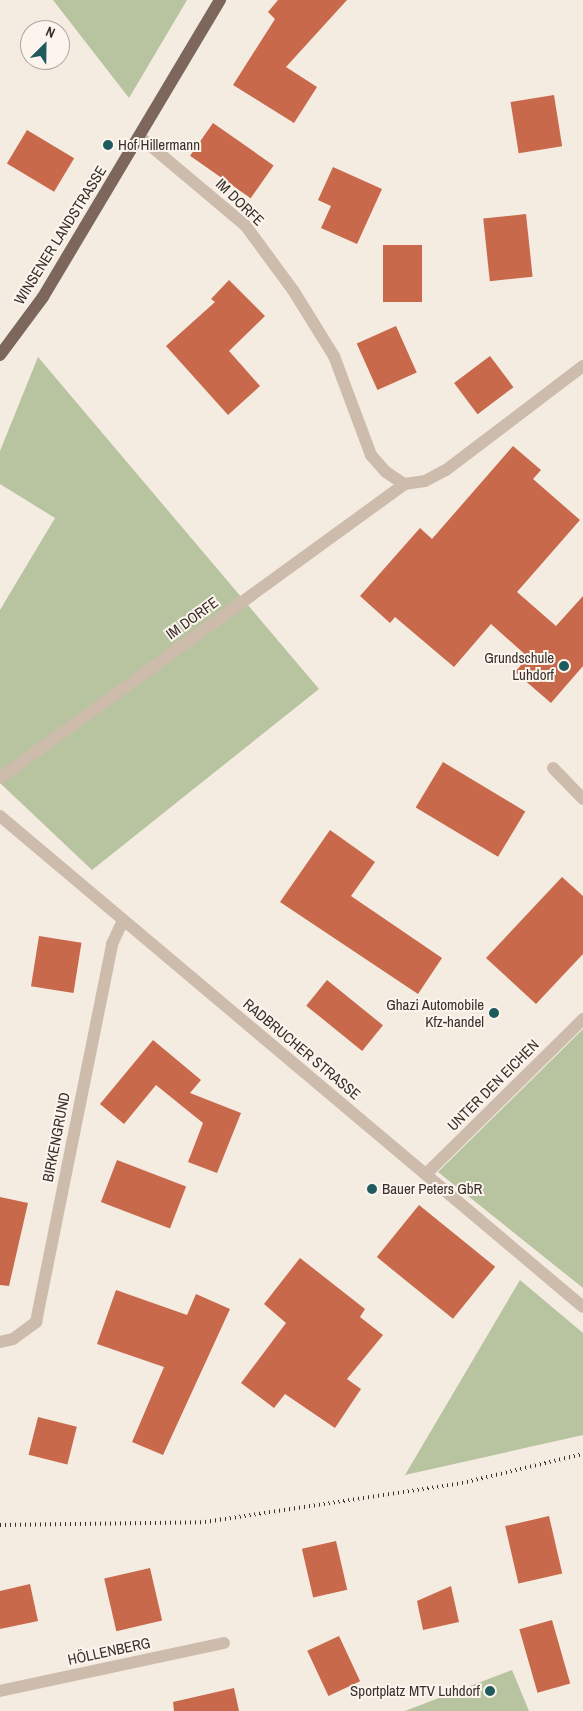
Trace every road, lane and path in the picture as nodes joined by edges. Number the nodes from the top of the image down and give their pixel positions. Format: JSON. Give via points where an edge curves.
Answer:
{"nodes":[{"id":1,"x":220,"y":0,"type":"edge"},
{"id":2,"x":140,"y":137,"type":"junction"},
{"id":3,"x":0,"y":356,"type":"edge"},
{"id":4,"x":583,"y":366,"type":"edge"},
{"id":5,"x":404,"y":484,"type":"junction"},
{"id":6,"x":553,"y":768,"type":"dead end"},
{"id":7,"x":0,"y":778,"type":"edge"},
{"id":8,"x":583,"y":798,"type":"edge"},
{"id":9,"x":0,"y":816,"type":"edge"},
{"id":10,"x":123,"y":920,"type":"junction"},
{"id":11,"x":583,"y":1019,"type":"edge"},
{"id":12,"x":426,"y":1174,"type":"junction"},
{"id":13,"x":583,"y":1307,"type":"edge"},
{"id":14,"x":0,"y":1342,"type":"edge"},
{"id":15,"x":224,"y":1643,"type":"dead end"},
{"id":16,"x":0,"y":1691,"type":"edge"}],
"edges":[{"from":1,"to":2,"type":"main road","name":"WINSENER LANDSTRASSE"},
{"from":2,"to":3,"type":"main road","name":"WINSENER LANDSTRASSE","via":[[43,298]]},
{"from":2,"to":5,"type":"street","name":"IM DORFE","via":[[245,225],[294,290],[334,356],[371,455],[386,472]]},
{"from":4,"to":5,"type":"street","name":"IM DORFE","via":[[446,470],[425,481]]},
{"from":5,"to":7,"type":"street","name":"IM DORFE"},
{"from":6,"to":8,"type":"street"},
{"from":9,"to":10,"type":"street","name":"RADBRUCHER STRASSE"},
{"from":10,"to":12,"type":"street","name":"RADBRUCHER STRASSE"},
{"from":10,"to":14,"type":"street","name":"BIRKENGRUND","via":[[112,944],[36,1322],[13,1339]]},
{"from":11,"to":12,"type":"street","name":"UNTER DEN EICHEN"},
{"from":12,"to":13,"type":"street","name":"RADBRUCHER STRASSE"},
{"from":15,"to":16,"type":"street","name":"HÖLLENBERG"}]}
